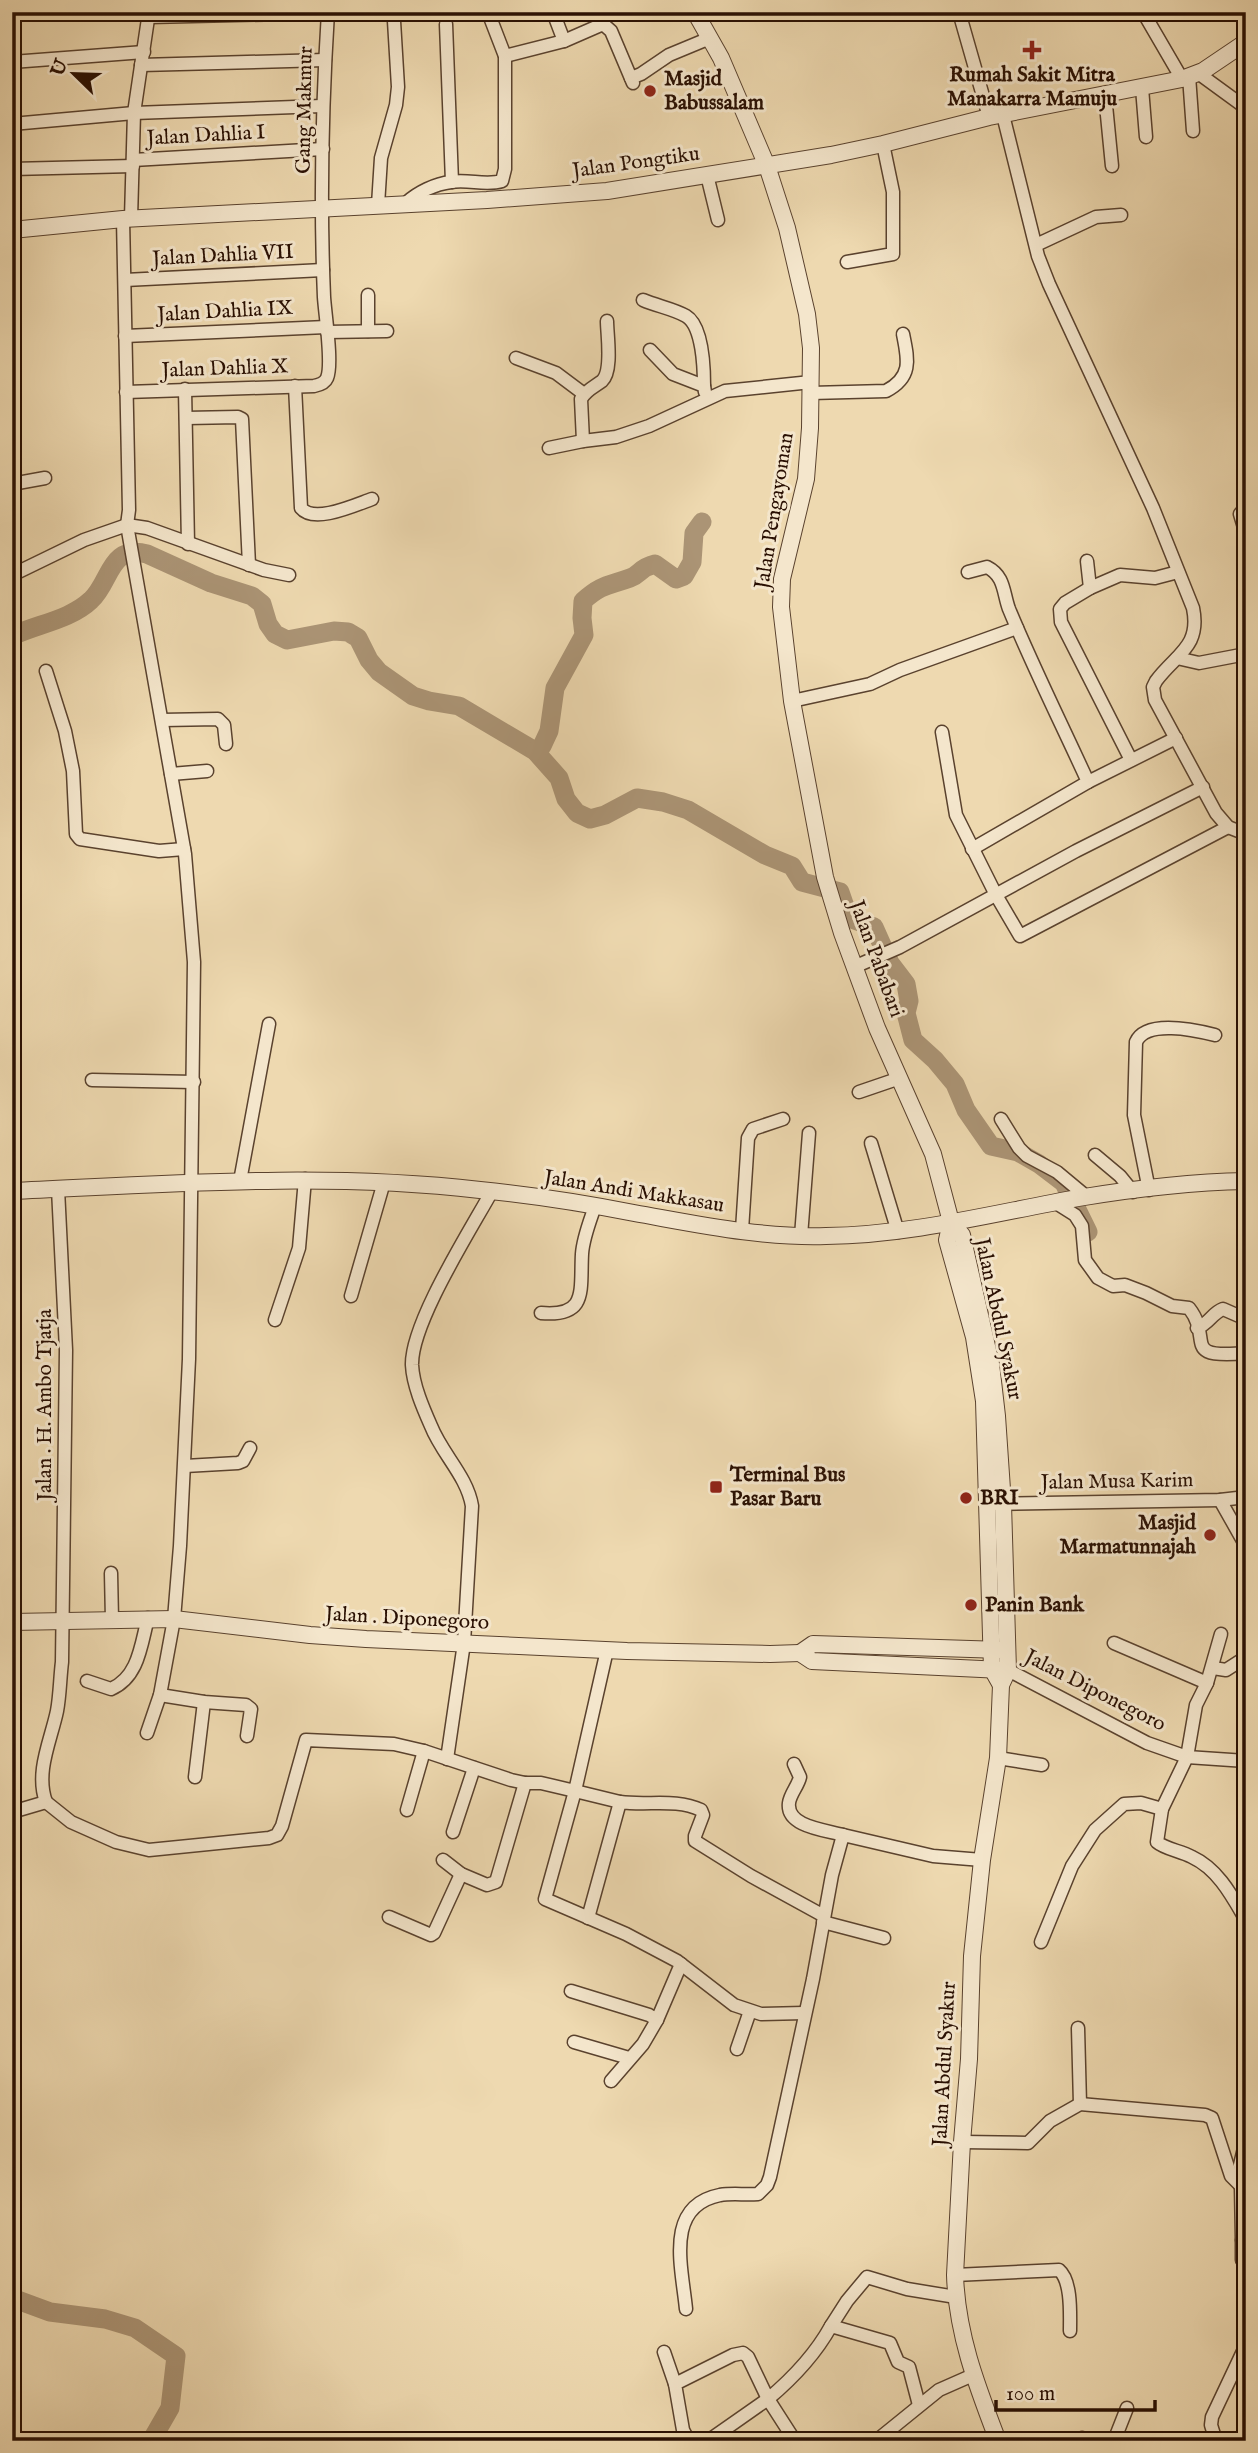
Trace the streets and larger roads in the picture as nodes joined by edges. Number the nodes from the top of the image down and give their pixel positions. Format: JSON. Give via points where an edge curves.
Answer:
{"nodes":[{"id":1,"x":488,"y":12,"type":"edge"},
{"id":2,"x":553,"y":12,"type":"edge"},
{"id":3,"x":695,"y":12,"type":"edge"},
{"id":4,"x":959,"y":12,"type":"edge"},
{"id":5,"x":1143,"y":12,"type":"edge"},
{"id":6,"x":328,"y":13,"type":"edge"},
{"id":7,"x":149,"y":15,"type":"edge"},
{"id":8,"x":602,"y":18,"type":"edge"},
{"id":9,"x":394,"y":21,"type":"dead end"},
{"id":10,"x":446,"y":24,"type":"dead end"},
{"id":11,"x":710,"y":38,"type":"junction"},
{"id":12,"x":564,"y":41,"type":"junction"},
{"id":13,"x":1246,"y":42,"type":"edge"},
{"id":14,"x":505,"y":56,"type":"junction"},
{"id":15,"x":143,"y":59,"type":"junction"},
{"id":16,"x":325,"y":60,"type":"junction"},
{"id":17,"x":12,"y":62,"type":"edge"},
{"id":18,"x":1189,"y":76,"type":"junction"},
{"id":19,"x":1143,"y":88,"type":"junction"},
{"id":20,"x":1105,"y":95,"type":"junction"},
{"id":21,"x":322,"y":107,"type":"junction"},
{"id":22,"x":1246,"y":108,"type":"edge"},
{"id":23,"x":134,"y":113,"type":"junction"},
{"id":24,"x":996,"y":116,"type":"junction"},
{"id":25,"x":12,"y":124,"type":"edge"},
{"id":26,"x":1193,"y":131,"type":"dead end"},
{"id":27,"x":1146,"y":137,"type":"dead end"},
{"id":28,"x":884,"y":144,"type":"junction"},
{"id":29,"x":323,"y":149,"type":"junction"},
{"id":30,"x":133,"y":163,"type":"junction"},
{"id":31,"x":766,"y":166,"type":"junction"},
{"id":32,"x":1112,"y":166,"type":"dead end"},
{"id":33,"x":12,"y":169,"type":"edge"},
{"id":34,"x":708,"y":175,"type":"junction"},
{"id":35,"x":452,"y":182,"type":"junction"},
{"id":36,"x":405,"y":203,"type":"junction"},
{"id":37,"x":378,"y":205,"type":"junction"},
{"id":38,"x":323,"y":208,"type":"junction"},
{"id":39,"x":1121,"y":215,"type":"dead end"},
{"id":40,"x":127,"y":219,"type":"junction"},
{"id":41,"x":719,"y":220,"type":"dead end"},
{"id":42,"x":12,"y":230,"type":"edge"},
{"id":43,"x":1036,"y":245,"type":"junction"},
{"id":44,"x":847,"y":262,"type":"dead end"},
{"id":45,"x":323,"y":270,"type":"junction"},
{"id":46,"x":125,"y":280,"type":"junction"},
{"id":47,"x":368,"y":295,"type":"dead end"},
{"id":48,"x":643,"y":300,"type":"dead end"},
{"id":49,"x":607,"y":321,"type":"dead end"},
{"id":50,"x":326,"y":329,"type":"junction"},
{"id":51,"x":368,"y":331,"type":"junction"},
{"id":52,"x":387,"y":331,"type":"dead end"},
{"id":53,"x":903,"y":334,"type":"dead end"},
{"id":54,"x":125,"y":337,"type":"junction"},
{"id":55,"x":650,"y":350,"type":"dead end"},
{"id":56,"x":516,"y":358,"type":"dead end"},
{"id":57,"x":324,"y":382,"type":"joint"},
{"id":58,"x":295,"y":386,"type":"junction"},
{"id":59,"x":811,"y":388,"type":"junction"},
{"id":60,"x":185,"y":389,"type":"junction"},
{"id":61,"x":126,"y":392,"type":"junction"},
{"id":62,"x":706,"y":393,"type":"junction"},
{"id":63,"x":584,"y":394,"type":"junction"},
{"id":64,"x":186,"y":418,"type":"junction"},
{"id":65,"x":583,"y":441,"type":"junction"},
{"id":66,"x":549,"y":448,"type":"dead end"},
{"id":67,"x":46,"y":478,"type":"dead end"},
{"id":68,"x":12,"y":484,"type":"edge"},
{"id":69,"x":372,"y":499,"type":"dead end"},
{"id":70,"x":1246,"y":507,"type":"edge"},
{"id":71,"x":127,"y":525,"type":"junction"},
{"id":72,"x":1246,"y":534,"type":"edge"},
{"id":73,"x":188,"y":544,"type":"junction"},
{"id":74,"x":1087,"y":561,"type":"dead end"},
{"id":75,"x":249,"y":565,"type":"junction"},
{"id":76,"x":968,"y":572,"type":"dead end"},
{"id":77,"x":1178,"y":572,"type":"junction"},
{"id":78,"x":12,"y":575,"type":"edge"},
{"id":79,"x":289,"y":575,"type":"dead end"},
{"id":80,"x":1090,"y":588,"type":"junction"},
{"id":81,"x":1017,"y":628,"type":"junction"},
{"id":82,"x":1246,"y":654,"type":"edge"},
{"id":83,"x":1177,"y":658,"type":"junction"},
{"id":84,"x":46,"y":671,"type":"dead end"},
{"id":85,"x":792,"y":701,"type":"junction"},
{"id":86,"x":162,"y":720,"type":"junction"},
{"id":87,"x":942,"y":732,"type":"dead end"},
{"id":88,"x":1176,"y":738,"type":"junction"},
{"id":89,"x":226,"y":744,"type":"dead end"},
{"id":90,"x":1131,"y":760,"type":"junction"},
{"id":91,"x":207,"y":771,"type":"dead end"},
{"id":92,"x":171,"y":774,"type":"junction"},
{"id":93,"x":1088,"y":782,"type":"junction"},
{"id":94,"x":1203,"y":787,"type":"junction"},
{"id":95,"x":1228,"y":827,"type":"junction"},
{"id":96,"x":1246,"y":834,"type":"edge"},
{"id":97,"x":184,"y":849,"type":"junction"},
{"id":98,"x":972,"y":849,"type":"junction"},
{"id":99,"x":996,"y":895,"type":"junction"},
{"id":100,"x":854,"y":967,"type":"junction"},
{"id":101,"x":269,"y":1024,"type":"dead end"},
{"id":102,"x":1215,"y":1035,"type":"dead end"},
{"id":103,"x":900,"y":1077,"type":"junction"},
{"id":104,"x":92,"y":1080,"type":"dead end"},
{"id":105,"x":194,"y":1082,"type":"junction"},
{"id":106,"x":859,"y":1092,"type":"dead end"},
{"id":107,"x":783,"y":1119,"type":"dead end"},
{"id":108,"x":1001,"y":1119,"type":"dead end"},
{"id":109,"x":809,"y":1133,"type":"dead end"},
{"id":110,"x":871,"y":1143,"type":"dead end"},
{"id":111,"x":1095,"y":1155,"type":"dead end"},
{"id":112,"x":305,"y":1180,"type":"junction"},
{"id":113,"x":240,"y":1181,"type":"junction"},
{"id":114,"x":1246,"y":1181,"type":"edge"},
{"id":115,"x":192,"y":1182,"type":"junction"},
{"id":116,"x":384,"y":1182,"type":"junction"},
{"id":117,"x":58,"y":1189,"type":"junction"},
{"id":118,"x":12,"y":1191,"type":"edge"},
{"id":119,"x":492,"y":1191,"type":"junction"},
{"id":120,"x":1141,"y":1191,"type":"junction"},
{"id":121,"x":1072,"y":1200,"type":"junction"},
{"id":122,"x":595,"y":1206,"type":"junction"},
{"id":123,"x":951,"y":1222,"type":"junction"},
{"id":124,"x":742,"y":1230,"type":"junction"},
{"id":125,"x":898,"y":1232,"type":"junction"},
{"id":126,"x":802,"y":1236,"type":"junction"},
{"id":127,"x":351,"y":1296,"type":"dead end"},
{"id":128,"x":541,"y":1313,"type":"dead end"},
{"id":129,"x":1240,"y":1316,"type":"dead end"},
{"id":130,"x":275,"y":1320,"type":"dead end"},
{"id":131,"x":1202,"y":1326,"type":"junction"},
{"id":132,"x":1246,"y":1353,"type":"edge"},
{"id":133,"x":250,"y":1448,"type":"dead end"},
{"id":134,"x":185,"y":1465,"type":"junction"},
{"id":135,"x":1246,"y":1497,"type":"edge"},
{"id":136,"x":1220,"y":1500,"type":"junction"},
{"id":137,"x":995,"y":1504,"type":"junction"},
{"id":138,"x":1246,"y":1546,"type":"edge"},
{"id":139,"x":111,"y":1573,"type":"dead end"},
{"id":140,"x":148,"y":1619,"type":"junction"},
{"id":141,"x":174,"y":1619,"type":"junction"},
{"id":142,"x":63,"y":1620,"type":"junction"},
{"id":143,"x":111,"y":1620,"type":"junction"},
{"id":144,"x":12,"y":1622,"type":"edge"},
{"id":145,"x":1221,"y":1634,"type":"dead end"},
{"id":146,"x":464,"y":1643,"type":"junction"},
{"id":147,"x":1114,"y":1643,"type":"dead end"},
{"id":148,"x":991,"y":1649,"type":"junction"},
{"id":149,"x":607,"y":1650,"type":"junction"},
{"id":150,"x":1008,"y":1650,"type":"junction"},
{"id":151,"x":800,"y":1653,"type":"junction"},
{"id":152,"x":1246,"y":1661,"type":"edge"},
{"id":153,"x":1213,"y":1668,"type":"junction"},
{"id":154,"x":1000,"y":1675,"type":"junction"},
{"id":155,"x":86,"y":1681,"type":"dead end"},
{"id":156,"x":1207,"y":1683,"type":"junction"},
{"id":157,"x":160,"y":1695,"type":"junction"},
{"id":158,"x":204,"y":1702,"type":"junction"},
{"id":159,"x":146,"y":1733,"type":"dead end"},
{"id":160,"x":247,"y":1736,"type":"dead end"},
{"id":161,"x":424,"y":1751,"type":"junction"},
{"id":162,"x":448,"y":1755,"type":"junction"},
{"id":163,"x":1186,"y":1757,"type":"junction"},
{"id":164,"x":998,"y":1758,"type":"junction"},
{"id":165,"x":1246,"y":1761,"type":"edge"},
{"id":166,"x":794,"y":1765,"type":"dead end"},
{"id":167,"x":1042,"y":1765,"type":"dead end"},
{"id":168,"x":474,"y":1768,"type":"junction"},
{"id":169,"x":195,"y":1777,"type":"dead end"},
{"id":170,"x":525,"y":1783,"type":"junction"},
{"id":171,"x":575,"y":1791,"type":"junction"},
{"id":172,"x":46,"y":1802,"type":"junction"},
{"id":173,"x":620,"y":1802,"type":"junction"},
{"id":174,"x":1162,"y":1809,"type":"junction"},
{"id":175,"x":407,"y":1810,"type":"dead end"},
{"id":176,"x":12,"y":1812,"type":"edge"},
{"id":177,"x":453,"y":1832,"type":"dead end"},
{"id":178,"x":843,"y":1835,"type":"junction"},
{"id":179,"x":443,"y":1860,"type":"dead end"},
{"id":180,"x":982,"y":1860,"type":"junction"},
{"id":181,"x":461,"y":1874,"type":"junction"},
{"id":182,"x":389,"y":1917,"type":"dead end"},
{"id":183,"x":588,"y":1918,"type":"junction"},
{"id":184,"x":824,"y":1919,"type":"junction"},
{"id":185,"x":1246,"y":1920,"type":"edge"},
{"id":186,"x":884,"y":1938,"type":"dead end"},
{"id":187,"x":1041,"y":1942,"type":"dead end"},
{"id":188,"x":681,"y":1964,"type":"junction"},
{"id":189,"x":571,"y":1992,"type":"dead end"},
{"id":190,"x":750,"y":2011,"type":"junction"},
{"id":191,"x":804,"y":2013,"type":"junction"},
{"id":192,"x":657,"y":2020,"type":"junction"},
{"id":193,"x":1078,"y":2028,"type":"dead end"},
{"id":194,"x":574,"y":2042,"type":"dead end"},
{"id":195,"x":737,"y":2049,"type":"dead end"},
{"id":196,"x":629,"y":2059,"type":"junction"},
{"id":197,"x":611,"y":2081,"type":"dead end"},
{"id":198,"x":1080,"y":2104,"type":"junction"},
{"id":199,"x":1246,"y":2140,"type":"edge"},
{"id":200,"x":962,"y":2142,"type":"junction"},
{"id":201,"x":1243,"y":2187,"type":"edge"},
{"id":202,"x":1244,"y":2240,"type":"edge"},
{"id":203,"x":1242,"y":2260,"type":"dead end"},
{"id":204,"x":955,"y":2275,"type":"junction"},
{"id":205,"x":956,"y":2297,"type":"junction"},
{"id":206,"x":686,"y":2309,"type":"dead end"},
{"id":207,"x":831,"y":2326,"type":"junction"},
{"id":208,"x":1070,"y":2331,"type":"dead end"},
{"id":209,"x":1246,"y":2345,"type":"edge"},
{"id":210,"x":664,"y":2352,"type":"dead end"},
{"id":211,"x":973,"y":2375,"type":"junction"},
{"id":212,"x":675,"y":2384,"type":"junction"},
{"id":213,"x":768,"y":2399,"type":"junction"},
{"id":214,"x":919,"y":2405,"type":"junction"},
{"id":215,"x":1127,"y":2408,"type":"dead end"},
{"id":216,"x":689,"y":2441,"type":"edge"},
{"id":217,"x":708,"y":2441,"type":"edge"},
{"id":218,"x":795,"y":2441,"type":"edge"},
{"id":219,"x":876,"y":2441,"type":"edge"},
{"id":220,"x":998,"y":2441,"type":"edge"},
{"id":221,"x":1114,"y":2441,"type":"edge"},
{"id":222,"x":1216,"y":2441,"type":"edge"}],
"edges":[{"from":1,"to":14,"type":"street"},
{"from":2,"to":12,"type":"street"},
{"from":3,"to":11,"type":"street","name":"Jalan Pengayoman"},
{"from":4,"to":24,"type":"street"},
{"from":5,"to":18,"type":"street"},
{"from":6,"to":7,"type":"street"},
{"from":6,"to":16,"type":"street","name":"Gang Makmur"},
{"from":7,"to":15,"type":"street"},
{"from":8,"to":11,"type":"street","via":[[632,81],[669,55]]},
{"from":8,"to":12,"type":"street"},
{"from":9,"to":37,"type":"street","via":[[398,87],[381,158]]},
{"from":10,"to":35,"type":"street"},
{"from":11,"to":31,"type":"street","name":"Jalan Pengayoman"},
{"from":12,"to":14,"type":"street"},
{"from":13,"to":18,"type":"street","name":"Jalan Pongtiku"},
{"from":14,"to":35,"type":"street","via":[[502,181]]},
{"from":15,"to":16,"type":"street"},
{"from":15,"to":17,"type":"street"},
{"from":15,"to":23,"type":"street"},
{"from":16,"to":21,"type":"street","name":"Gang Makmur"},
{"from":18,"to":19,"type":"street","name":"Jalan Pongtiku"},
{"from":18,"to":22,"type":"street"},
{"from":18,"to":26,"type":"street"},
{"from":19,"to":20,"type":"street","name":"Jalan Pongtiku"},
{"from":19,"to":27,"type":"street"},
{"from":20,"to":24,"type":"street","name":"Jalan Pongtiku"},
{"from":20,"to":32,"type":"street"},
{"from":21,"to":23,"type":"street"},
{"from":21,"to":29,"type":"street","name":"Gang Makmur"},
{"from":23,"to":25,"type":"street"},
{"from":23,"to":30,"type":"street"},
{"from":24,"to":28,"type":"street","name":"Jalan Pongtiku"},
{"from":24,"to":43,"type":"street"},
{"from":28,"to":31,"type":"street","name":"Jalan Pongtiku"},
{"from":28,"to":44,"type":"street","via":[[893,192],[893,254]]},
{"from":29,"to":30,"type":"street","name":"Jalan Dahlia I"},
{"from":29,"to":38,"type":"street","name":"Gang Makmur"},
{"from":30,"to":33,"type":"street","name":"Jalan Dahlia I"},
{"from":30,"to":40,"type":"street"},
{"from":31,"to":34,"type":"street","name":"Jalan Pongtiku"},
{"from":31,"to":59,"type":"street","name":"Jalan Pengayoman","via":[[800,281],[811,348]]},
{"from":34,"to":36,"type":"street","name":"Jalan Pongtiku","via":[[607,191]]},
{"from":34,"to":41,"type":"street"},
{"from":35,"to":36,"type":"street","via":[[415,194]]},
{"from":36,"to":37,"type":"street","name":"Jalan Pongtiku"},
{"from":37,"to":38,"type":"street","name":"Jalan Pongtiku"},
{"from":38,"to":40,"type":"street","name":"Jalan Pongtiku"},
{"from":38,"to":45,"type":"street","name":"Gang Makmur"},
{"from":39,"to":43,"type":"street","via":[[1096,217]]},
{"from":40,"to":42,"type":"street","name":"Jalan Pongtiku"},
{"from":40,"to":46,"type":"street"},
{"from":43,"to":77,"type":"street","via":[[1049,284]]},
{"from":45,"to":46,"type":"street","name":"Jalan Dahlia VII"},
{"from":45,"to":50,"type":"street","name":"Gang Makmur"},
{"from":46,"to":54,"type":"street"},
{"from":47,"to":51,"type":"street"},
{"from":48,"to":62,"type":"street","via":[[693,322]]},
{"from":49,"to":63,"type":"street","via":[[606,376]]},
{"from":50,"to":51,"type":"street","name":"Jalan Dahlia IX"},
{"from":50,"to":54,"type":"street","name":"Jalan Dahlia IX"},
{"from":50,"to":57,"type":"street","name":"Gang Makmur","via":[[328,373]]},
{"from":51,"to":52,"type":"street","name":"Jalan Dahlia IX"},
{"from":53,"to":59,"type":"street","via":[[908,360],[897,386],[886,391]]},
{"from":54,"to":61,"type":"street"},
{"from":55,"to":62,"type":"street","via":[[673,374]]},
{"from":56,"to":63,"type":"street","via":[[556,373]]},
{"from":57,"to":58,"type":"street","name":"Jalan Dahlia X"},
{"from":58,"to":60,"type":"street","name":"Jalan Dahlia X"},
{"from":58,"to":69,"type":"street","via":[[303,512],[338,511]]},
{"from":59,"to":62,"type":"street"},
{"from":59,"to":85,"type":"street","name":"Jalan Pengayoman","via":[[806,479],[782,579],[783,635]]},
{"from":60,"to":61,"type":"street","name":"Jalan Dahlia X"},
{"from":60,"to":64,"type":"street"},
{"from":61,"to":71,"type":"street"},
{"from":62,"to":65,"type":"street","via":[[649,426]]},
{"from":63,"to":65,"type":"street","via":[[580,414]]},
{"from":64,"to":73,"type":"street"},
{"from":64,"to":75,"type":"street","via":[[242,419]]},
{"from":65,"to":66,"type":"street"},
{"from":67,"to":68,"type":"street"},
{"from":70,"to":72,"type":"street","via":[[1240,514]]},
{"from":71,"to":73,"type":"street"},
{"from":71,"to":78,"type":"street"},
{"from":71,"to":86,"type":"street"},
{"from":73,"to":75,"type":"street"},
{"from":74,"to":80,"type":"street"},
{"from":75,"to":79,"type":"street"},
{"from":76,"to":81,"type":"street","via":[[984,567],[996,573]]},
{"from":77,"to":80,"type":"street","via":[[1155,578],[1120,575]]},
{"from":77,"to":83,"type":"street","via":[[1196,629]]},
{"from":80,"to":90,"type":"street","via":[[1062,606],[1060,618]]},
{"from":81,"to":85,"type":"street","via":[[870,684]]},
{"from":81,"to":93,"type":"street"},
{"from":82,"to":83,"type":"street","via":[[1199,663]]},
{"from":83,"to":88,"type":"street","via":[[1153,687],[1155,700]]},
{"from":84,"to":97,"type":"street","via":[[73,771],[76,834],[80,839],[159,851]]},
{"from":85,"to":100,"type":"street","name":"Jalan Pababari","via":[[825,877]]},
{"from":86,"to":89,"type":"street","via":[[218,719]]},
{"from":86,"to":92,"type":"street"},
{"from":87,"to":98,"type":"street","via":[[954,809]]},
{"from":88,"to":90,"type":"street"},
{"from":88,"to":94,"type":"street"},
{"from":90,"to":93,"type":"street"},
{"from":91,"to":92,"type":"street"},
{"from":92,"to":97,"type":"street"},
{"from":93,"to":98,"type":"street"},
{"from":94,"to":95,"type":"street"},
{"from":94,"to":99,"type":"street"},
{"from":95,"to":96,"type":"street"},
{"from":95,"to":99,"type":"street","via":[[1021,936]]},
{"from":97,"to":105,"type":"street","via":[[194,962]]},
{"from":98,"to":99,"type":"street"},
{"from":99,"to":100,"type":"street"},
{"from":100,"to":103,"type":"street","name":"Jalan Pababari"},
{"from":101,"to":113,"type":"street"},
{"from":102,"to":120,"type":"street","via":[[1159,1028],[1139,1035],[1134,1115]]},
{"from":103,"to":106,"type":"street"},
{"from":103,"to":123,"type":"street","name":"Jalan Pababari","via":[[933,1154]]},
{"from":104,"to":105,"type":"street"},
{"from":105,"to":115,"type":"street"},
{"from":107,"to":124,"type":"street","via":[[753,1129],[748,1138]]},
{"from":108,"to":121,"type":"street","via":[[1019,1149],[1057,1172]]},
{"from":109,"to":126,"type":"street"},
{"from":110,"to":125,"type":"street"},
{"from":111,"to":120,"type":"street"},
{"from":112,"to":113,"type":"street","name":"Jalan Andi Makkasau"},
{"from":112,"to":116,"type":"street","name":"Jalan Andi Makkasau"},
{"from":112,"to":130,"type":"street","via":[[299,1248]]},
{"from":113,"to":115,"type":"street","name":"Jalan Andi Makkasau"},
{"from":114,"to":120,"type":"street","name":"Jalan Andi Makkasau"},
{"from":115,"to":117,"type":"street","name":"Jalan Andi Makkasau"},
{"from":115,"to":134,"type":"street"},
{"from":116,"to":119,"type":"street","name":"Jalan Andi Makkasau"},
{"from":116,"to":127,"type":"street"},
{"from":117,"to":118,"type":"street","name":"Jalan Andi Makkasau"},
{"from":117,"to":142,"type":"street","name":"Jalan . H. Ambo Tjatja","via":[[66,1350]]},
{"from":119,"to":122,"type":"street","name":"Jalan Andi Makkasau"},
{"from":119,"to":146,"type":"street","via":[[429,1309],[413,1351],[416,1384],[431,1427],[472,1506]]},
{"from":120,"to":121,"type":"street","name":"Jalan Andi Makkasau"},
{"from":121,"to":123,"type":"street","name":"Jalan Andi Makkasau"},
{"from":121,"to":131,"type":"street","via":[[1082,1226],[1085,1260],[1098,1278],[1172,1306],[1185,1306]]},
{"from":122,"to":124,"type":"street","name":"Jalan Andi Makkasau"},
{"from":122,"to":128,"type":"street","via":[[583,1249],[578,1300],[568,1312]]},
{"from":123,"to":125,"type":"street","name":"Jalan Andi Makkasau"},
{"from":123,"to":137,"type":"street","name":"Jalan Abdul Syakur","via":[[947,1240],[974,1337]]},
{"from":124,"to":126,"type":"street","name":"Jalan Andi Makkasau"},
{"from":125,"to":126,"type":"street","name":"Jalan Andi Makkasau"},
{"from":129,"to":131,"type":"street","via":[[1223,1309]]},
{"from":131,"to":132,"type":"street","via":[[1202,1347],[1212,1354]]},
{"from":133,"to":134,"type":"street","via":[[238,1463]]},
{"from":134,"to":141,"type":"street"},
{"from":135,"to":136,"type":"street","name":"Jalan Musa Karim"},
{"from":136,"to":137,"type":"street","name":"Jalan Musa Karim"},
{"from":136,"to":138,"type":"street"},
{"from":137,"to":148,"type":"street","name":"Jalan Abdul Syakur"},
{"from":137,"to":150,"type":"street","name":"Jalan Abdul Syakur"},
{"from":139,"to":143,"type":"street"},
{"from":140,"to":141,"type":"street","name":"Jalan . Diponegoro"},
{"from":140,"to":143,"type":"street","name":"Jalan . Diponegoro"},
{"from":140,"to":155,"type":"street","via":[[128,1679],[111,1689]]},
{"from":141,"to":146,"type":"street","name":"Jalan . Diponegoro","via":[[310,1635]]},
{"from":141,"to":157,"type":"street"},
{"from":142,"to":143,"type":"street","name":"Jalan . Diponegoro"},
{"from":142,"to":144,"type":"street","name":"Jalan . Diponegoro"},
{"from":142,"to":172,"type":"street","name":"Jalan . H. Ambo Tjatja","via":[[58,1708],[41,1782]]},
{"from":145,"to":153,"type":"street"},
{"from":146,"to":149,"type":"street","name":"Jalan . Diponegoro"},
{"from":146,"to":162,"type":"street"},
{"from":147,"to":156,"type":"street"},
{"from":148,"to":150,"type":"street"},
{"from":148,"to":151,"type":"street","via":[[813,1644]]},
{"from":148,"to":154,"type":"street","name":"Jalan Abdul Syakur"},
{"from":149,"to":151,"type":"street","name":"Jalan . Diponegoro"},
{"from":149,"to":171,"type":"street"},
{"from":150,"to":154,"type":"street","name":"Jalan Abdul Syakur"},
{"from":151,"to":154,"type":"street","name":"Jalan Diponegoro","via":[[813,1661]]},
{"from":152,"to":153,"type":"street","via":[[1226,1670]]},
{"from":153,"to":156,"type":"street"},
{"from":154,"to":163,"type":"street","name":"Jalan Diponegoro"},
{"from":154,"to":164,"type":"street","name":"Jalan Abdul Syakur"},
{"from":156,"to":163,"type":"street","via":[[1196,1705]]},
{"from":157,"to":158,"type":"street"},
{"from":157,"to":159,"type":"street"},
{"from":158,"to":160,"type":"street","via":[[250,1707]]},
{"from":158,"to":169,"type":"street"},
{"from":161,"to":162,"type":"street"},
{"from":161,"to":172,"type":"street","via":[[394,1744],[306,1740],[282,1826],[269,1838],[149,1850],[116,1842],[71,1822]]},
{"from":161,"to":175,"type":"street"},
{"from":162,"to":168,"type":"street"},
{"from":163,"to":165,"type":"street","name":"Jalan Diponegoro"},
{"from":163,"to":174,"type":"street"},
{"from":164,"to":167,"type":"street"},
{"from":164,"to":180,"type":"street","name":"Jalan Abdul Syakur"},
{"from":166,"to":178,"type":"street","via":[[800,1777],[790,1798],[790,1814],[800,1822]]},
{"from":168,"to":170,"type":"street"},
{"from":168,"to":177,"type":"street"},
{"from":170,"to":171,"type":"street"},
{"from":170,"to":181,"type":"street","via":[[498,1880],[487,1885]]},
{"from":171,"to":173,"type":"street"},
{"from":171,"to":183,"type":"street","via":[[545,1897]]},
{"from":172,"to":176,"type":"street"},
{"from":173,"to":183,"type":"street"},
{"from":173,"to":184,"type":"street","via":[[676,1802],[701,1810],[695,1841]]},
{"from":174,"to":185,"type":"street","via":[[1157,1842],[1207,1865]]},
{"from":174,"to":187,"type":"street","via":[[1141,1802],[1124,1804],[1095,1830],[1072,1866]]},
{"from":178,"to":180,"type":"street","via":[[933,1856]]},
{"from":178,"to":184,"type":"street"},
{"from":179,"to":181,"type":"street"},
{"from":180,"to":200,"type":"street","name":"Jalan Abdul Syakur"},
{"from":181,"to":182,"type":"street","via":[[432,1935]]},
{"from":183,"to":188,"type":"street"},
{"from":184,"to":186,"type":"street"},
{"from":184,"to":191,"type":"street"},
{"from":188,"to":190,"type":"street","via":[[727,2000]]},
{"from":188,"to":192,"type":"street"},
{"from":189,"to":192,"type":"street"},
{"from":190,"to":191,"type":"street"},
{"from":190,"to":195,"type":"street"},
{"from":191,"to":206,"type":"street","via":[[767,2185],[758,2194],[702,2200],[685,2216],[680,2252]]},
{"from":192,"to":196,"type":"street"},
{"from":193,"to":198,"type":"street"},
{"from":194,"to":196,"type":"street"},
{"from":196,"to":197,"type":"street"},
{"from":198,"to":200,"type":"street","via":[[1050,2121],[1028,2143]]},
{"from":198,"to":201,"type":"street","via":[[1212,2118],[1231,2176]]},
{"from":199,"to":201,"type":"street","via":[[1240,2165]]},
{"from":200,"to":204,"type":"street","name":"Jalan Abdul Syakur"},
{"from":201,"to":202,"type":"street"},
{"from":202,"to":203,"type":"street"},
{"from":204,"to":205,"type":"street","name":"Jalan Abdul Syakur"},
{"from":204,"to":208,"type":"street","via":[[1059,2270],[1069,2298]]},
{"from":205,"to":207,"type":"street","via":[[867,2277]]},
{"from":205,"to":211,"type":"street","name":"Jalan Abdul Syakur"},
{"from":207,"to":213,"type":"street","via":[[807,2362]]},
{"from":207,"to":214,"type":"street","via":[[890,2343],[898,2361],[909,2367]]},
{"from":209,"to":222,"type":"street","via":[[1211,2421]]},
{"from":210,"to":212,"type":"street"},
{"from":211,"to":214,"type":"street"},
{"from":211,"to":220,"type":"street","name":"Jalan Abdul Syakur"},
{"from":212,"to":213,"type":"street","via":[[743,2353]]},
{"from":212,"to":216,"type":"street"},
{"from":213,"to":217,"type":"street"},
{"from":213,"to":218,"type":"street"},
{"from":214,"to":219,"type":"street"},
{"from":215,"to":221,"type":"street"}]}
